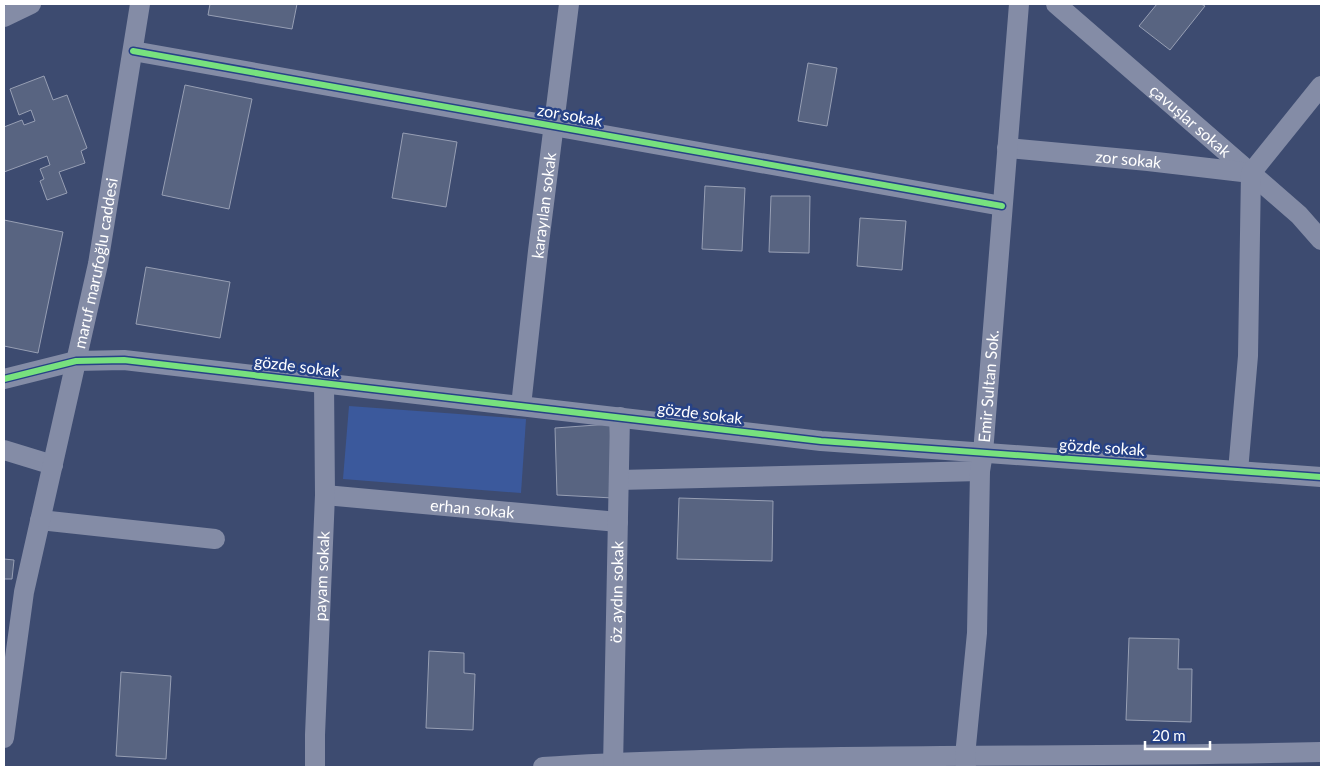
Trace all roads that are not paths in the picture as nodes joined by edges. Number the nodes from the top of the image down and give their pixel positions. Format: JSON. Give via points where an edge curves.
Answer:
{"nodes":[{"id":1,"x":31,"y":4,"type":"edge"},
{"id":2,"x":140,"y":4,"type":"edge"},
{"id":3,"x":569,"y":4,"type":"edge"},
{"id":4,"x":1019,"y":4,"type":"edge"},
{"id":5,"x":1056,"y":4,"type":"edge"},
{"id":6,"x":4,"y":17,"type":"edge"},
{"id":7,"x":133,"y":51,"type":"junction"},
{"id":8,"x":1321,"y":86,"type":"edge"},
{"id":9,"x":553,"y":126,"type":"junction"},
{"id":10,"x":1007,"y":148,"type":"junction"},
{"id":11,"x":1251,"y":173,"type":"junction"},
{"id":12,"x":1002,"y":206,"type":"junction"},
{"id":13,"x":1321,"y":240,"type":"edge"},
{"id":14,"x":76,"y":361,"type":"junction"},
{"id":15,"x":4,"y":379,"type":"edge"},
{"id":16,"x":324,"y":383,"type":"junction"},
{"id":17,"x":521,"y":406,"type":"junction"},
{"id":18,"x":620,"y":418,"type":"junction"},
{"id":19,"x":4,"y":450,"type":"edge"},
{"id":20,"x":982,"y":462,"type":"junction"},
{"id":21,"x":53,"y":465,"type":"junction"},
{"id":22,"x":1238,"y":471,"type":"junction"},
{"id":23,"x":1321,"y":477,"type":"edge"},
{"id":24,"x":619,"y":480,"type":"junction"},
{"id":25,"x":326,"y":495,"type":"junction"},
{"id":26,"x":40,"y":520,"type":"junction"},
{"id":27,"x":618,"y":522,"type":"junction"},
{"id":28,"x":215,"y":539,"type":"dead end"},
{"id":29,"x":4,"y":738,"type":"edge"},
{"id":30,"x":1321,"y":752,"type":"edge"},
{"id":31,"x":1238,"y":761,"type":"edge"},
{"id":32,"x":966,"y":762,"type":"edge"},
{"id":33,"x":614,"y":765,"type":"edge"},
{"id":34,"x":315,"y":767,"type":"edge"},
{"id":35,"x":543,"y":767,"type":"edge"}],
"edges":[{"from":1,"to":6,"type":"street"},
{"from":2,"to":7,"type":"street","name":"maruf marufoğlu caddesi"},
{"from":3,"to":9,"type":"street","name":"karayılan sokak"},
{"from":4,"to":10,"type":"street","name":"Emir Sultan Sok."},
{"from":5,"to":11,"type":"street","name":"çavuşlar sokak"},
{"from":7,"to":9,"type":"street","name":"zor sokak"},
{"from":7,"to":14,"type":"street","name":"maruf marufoğlu caddesi","via":[[98,264]]},
{"from":8,"to":11,"type":"street"},
{"from":9,"to":12,"type":"street","name":"zor sokak"},
{"from":9,"to":17,"type":"street","name":"karayılan sokak"},
{"from":10,"to":11,"type":"street","name":"zor sokak"},
{"from":10,"to":12,"type":"street","name":"Emir Sultan Sok."},
{"from":11,"to":13,"type":"street","name":"çavuşlar sokak","via":[[1299,215]]},
{"from":11,"to":22,"type":"street","via":[[1248,356]]},
{"from":12,"to":20,"type":"street","name":"Emir Sultan Sok."},
{"from":14,"to":15,"type":"street","name":"gözde sokak"},
{"from":14,"to":16,"type":"street","name":"gözde sokak","via":[[124,360]]},
{"from":14,"to":21,"type":"street","name":"maruf marufoğlu caddesi"},
{"from":16,"to":17,"type":"street","name":"gözde sokak"},
{"from":16,"to":25,"type":"street","name":"payam sokak"},
{"from":17,"to":18,"type":"street","name":"gözde sokak"},
{"from":18,"to":20,"type":"street","name":"gözde sokak"},
{"from":18,"to":24,"type":"street","name":"öz aydın sokak"},
{"from":19,"to":21,"type":"street"},
{"from":20,"to":22,"type":"street","name":"gözde sokak"},
{"from":20,"to":24,"type":"street","name":"gözde sokak"},
{"from":20,"to":32,"type":"street","name":"Emir Sultan Sok.","via":[[977,633]]},
{"from":21,"to":26,"type":"street","name":"maruf marufoğlu caddesi"},
{"from":22,"to":23,"type":"street","name":"gözde sokak"},
{"from":24,"to":27,"type":"street","name":"öz aydın sokak"},
{"from":25,"to":27,"type":"street","name":"erhan sokak"},
{"from":25,"to":34,"type":"street","name":"payam sokak"},
{"from":26,"to":28,"type":"street"},
{"from":26,"to":29,"type":"street","name":"maruf marufoğlu caddesi","via":[[24,592]]},
{"from":27,"to":33,"type":"street","name":"öz aydın sokak"},
{"from":30,"to":31,"type":"street"},
{"from":31,"to":32,"type":"street"},
{"from":32,"to":33,"type":"street","via":[[810,757]]},
{"from":33,"to":35,"type":"street"}]}
